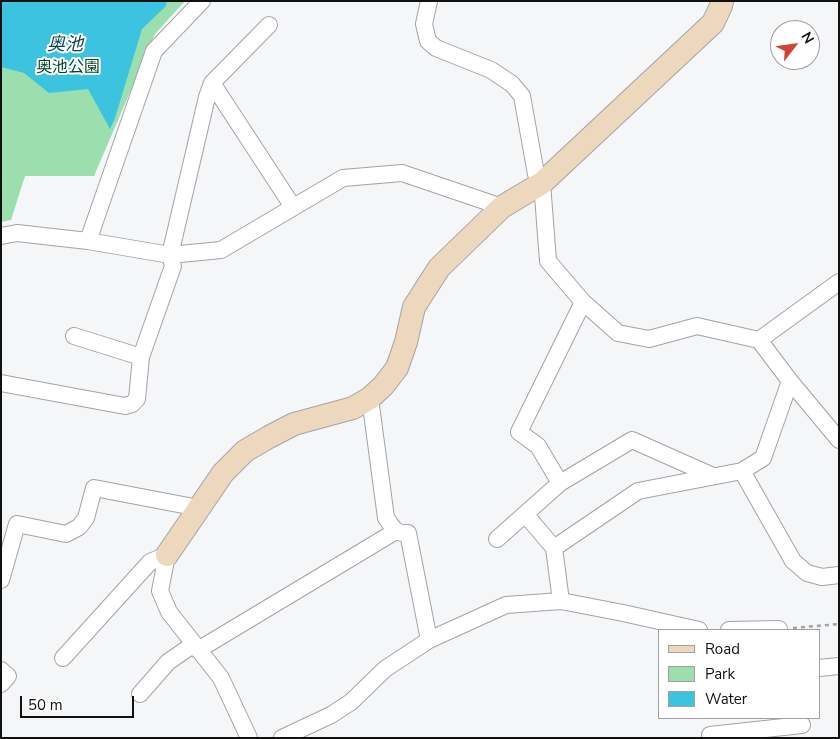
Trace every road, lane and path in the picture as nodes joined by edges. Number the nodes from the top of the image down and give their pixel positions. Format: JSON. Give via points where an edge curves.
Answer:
{"nodes":[{"id":1,"x":202,"y":1,"type":"edge"},
{"id":2,"x":429,"y":1,"type":"edge"},
{"id":3,"x":722,"y":1,"type":"edge"},
{"id":4,"x":269,"y":25,"type":"dead end"},
{"id":5,"x":212,"y":83,"type":"junction"},
{"id":6,"x":542,"y":184,"type":"junction"},
{"id":7,"x":293,"y":207,"type":"junction"},
{"id":8,"x":502,"y":207,"type":"junction"},
{"id":9,"x":1,"y":236,"type":"edge"},
{"id":10,"x":88,"y":240,"type":"junction"},
{"id":11,"x":170,"y":255,"type":"junction"},
{"id":12,"x":839,"y":282,"type":"edge"},
{"id":13,"x":583,"y":302,"type":"junction"},
{"id":14,"x":74,"y":336,"type":"dead end"},
{"id":15,"x":759,"y":340,"type":"junction"},
{"id":16,"x":141,"y":357,"type":"junction"},
{"id":17,"x":790,"y":381,"type":"junction"},
{"id":18,"x":1,"y":383,"type":"edge"},
{"id":19,"x":370,"y":398,"type":"junction"},
{"id":20,"x":839,"y":440,"type":"edge"},
{"id":21,"x":742,"y":471,"type":"junction"},
{"id":22,"x":713,"y":476,"type":"junction"},
{"id":23,"x":560,"y":483,"type":"junction"},
{"id":24,"x":199,"y":508,"type":"junction"},
{"id":25,"x":525,"y":514,"type":"junction"},
{"id":26,"x":396,"y":531,"type":"junction"},
{"id":27,"x":497,"y":539,"type":"dead end"},
{"id":28,"x":554,"y":548,"type":"junction"},
{"id":29,"x":167,"y":555,"type":"junction"},
{"id":30,"x":839,"y":575,"type":"edge"},
{"id":31,"x":1,"y":580,"type":"edge"},
{"id":32,"x":561,"y":601,"type":"junction"},
{"id":33,"x":839,"y":624,"type":"edge"},
{"id":34,"x":695,"y":629,"type":"edge"},
{"id":35,"x":789,"y":629,"type":"edge"},
{"id":36,"x":429,"y":640,"type":"junction"},
{"id":37,"x":196,"y":647,"type":"junction"},
{"id":38,"x":63,"y":658,"type":"dead end"},
{"id":39,"x":839,"y":666,"type":"edge"},
{"id":40,"x":820,"y":668,"type":"edge"},
{"id":41,"x":1,"y":670,"type":"edge"},
{"id":42,"x":1,"y":684,"type":"edge"},
{"id":43,"x":140,"y":694,"type":"dead end"},
{"id":44,"x":802,"y":727,"type":"edge"},
{"id":45,"x":710,"y":734,"type":"dead end"},
{"id":46,"x":249,"y":738,"type":"edge"},
{"id":47,"x":282,"y":738,"type":"edge"}],
"edges":[{"from":1,"to":10,"type":"street","via":[[154,51]]},
{"from":2,"to":6,"type":"street","via":[[424,24],[428,41],[436,48],[491,70],[512,84],[522,96],[536,174]]},
{"from":3,"to":6,"type":"street","via":[[713,23]]},
{"from":4,"to":5,"type":"street"},
{"from":5,"to":7,"type":"street"},
{"from":5,"to":11,"type":"street"},
{"from":6,"to":8,"type":"street"},
{"from":6,"to":13,"type":"street","via":[[548,261]]},
{"from":7,"to":8,"type":"street","via":[[342,178],[402,173]]},
{"from":7,"to":11,"type":"street","via":[[221,250]]},
{"from":8,"to":19,"type":"street","via":[[439,268],[414,307],[397,368]]},
{"from":9,"to":10,"type":"street","via":[[17,233]]},
{"from":10,"to":11,"type":"street"},
{"from":11,"to":16,"type":"street","via":[[173,266]]},
{"from":12,"to":15,"type":"street"},
{"from":13,"to":15,"type":"street","via":[[618,333],[649,339],[697,326]]},
{"from":13,"to":23,"type":"street","via":[[519,432],[538,446]]},
{"from":14,"to":16,"type":"street"},
{"from":15,"to":17,"type":"street"},
{"from":16,"to":18,"type":"street","via":[[137,399],[125,406]]},
{"from":17,"to":20,"type":"street"},
{"from":17,"to":21,"type":"street","via":[[763,458]]},
{"from":19,"to":24,"type":"street","via":[[353,408],[294,424],[245,451],[223,473]]},
{"from":19,"to":26,"type":"street","via":[[386,518]]},
{"from":21,"to":22,"type":"street"},
{"from":21,"to":30,"type":"street","via":[[792,560],[807,573],[822,577]]},
{"from":22,"to":23,"type":"street","via":[[632,440]]},
{"from":22,"to":28,"type":"street","via":[[638,491]]},
{"from":23,"to":25,"type":"street"},
{"from":24,"to":29,"type":"street"},
{"from":24,"to":31,"type":"street","via":[[94,488],[86,518],[79,527],[66,534],[17,524]]},
{"from":25,"to":27,"type":"street"},
{"from":25,"to":28,"type":"street"},
{"from":26,"to":36,"type":"street","via":[[408,533]]},
{"from":26,"to":37,"type":"street"},
{"from":28,"to":32,"type":"street"},
{"from":29,"to":37,"type":"street","via":[[160,591],[169,612]]},
{"from":29,"to":38,"type":"street","via":[[150,562]]},
{"from":32,"to":34,"type":"street"},
{"from":32,"to":36,"type":"street","via":[[506,605]]},
{"from":33,"to":35,"type":"path"},
{"from":36,"to":47,"type":"street","via":[[385,669],[351,702]]},
{"from":37,"to":43,"type":"street","via":[[168,662]]},
{"from":37,"to":46,"type":"street","via":[[221,678]]},
{"from":39,"to":40,"type":"street"},
{"from":41,"to":42,"type":"street","via":[[8,676]]},
{"from":44,"to":45,"type":"street"}]}
